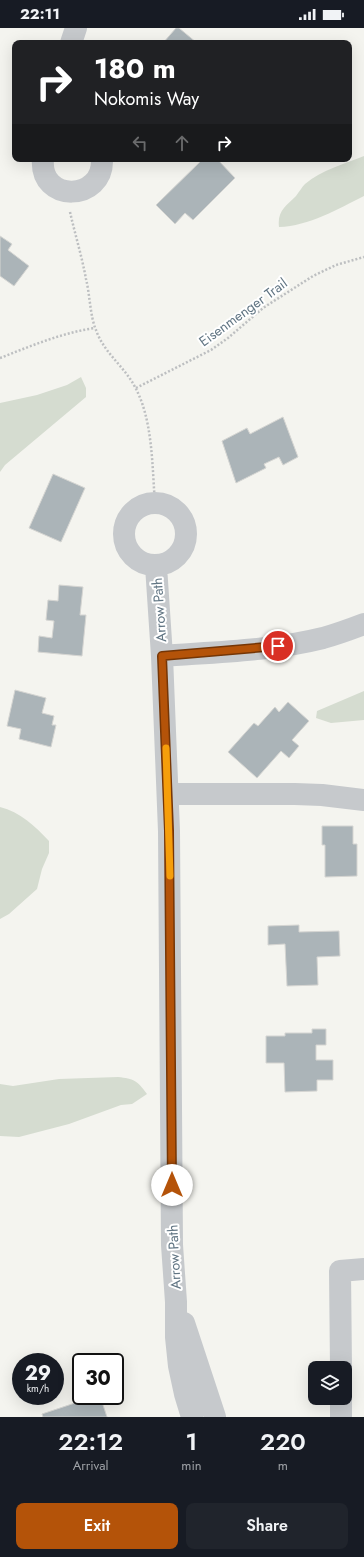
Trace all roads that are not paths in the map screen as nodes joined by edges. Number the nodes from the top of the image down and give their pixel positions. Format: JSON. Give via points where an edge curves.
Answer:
{"nodes":[{"id":1,"x":76,"y":28,"type":"edge"},
{"id":2,"x":72,"y":40,"type":"edge"},
{"id":3,"x":43,"y":162,"type":"edge"},
{"id":4,"x":102,"y":162,"type":"edge"},
{"id":5,"x":156,"y":566,"type":"junction"},
{"id":6,"x":364,"y":624,"type":"edge"},
{"id":7,"x":162,"y":656,"type":"junction"},
{"id":8,"x":168,"y":794,"type":"junction"},
{"id":9,"x":364,"y":800,"type":"edge"},
{"id":10,"x":364,"y":1269,"type":"edge"},
{"id":11,"x":176,"y":1302,"type":"junction"},
{"id":12,"x":341,"y":1361,"type":"edge"},
{"id":13,"x":341,"y":1405,"type":"edge"},
{"id":14,"x":192,"y":1417,"type":"edge"},
{"id":15,"x":215,"y":1417,"type":"edge"},
{"id":16,"x":341,"y":1417,"type":"edge"}],
"edges":[{"from":1,"to":2,"type":"street"},
{"from":3,"to":4,"type":"street","via":[[42,170],[50,183],[65,192],[75,192],[91,186],[97,180]]},
{"from":5,"to":5,"type":"street","via":[[147,565],[134,558],[126,547],[124,537],[124,528],[133,513],[155,503],[163,504],[178,513],[184,522],[186,532],[185,541],[177,557]]},
{"from":5,"to":7,"type":"street","name":"Arrow Path"},
{"from":6,"to":7,"type":"street","via":[[304,642],[256,649]]},
{"from":7,"to":8,"type":"street","name":"Arrow Path"},
{"from":8,"to":9,"type":"street","via":[[295,794]]},
{"from":8,"to":11,"type":"street","name":"Arrow Path","via":[[172,1245]]},
{"from":10,"to":12,"type":"street","via":[[340,1270]]},
{"from":11,"to":14,"type":"street","name":"Arrow Path","via":[[179,1366]]},
{"from":11,"to":15,"type":"street","name":"Arrow Path"},
{"from":13,"to":16,"type":"street"}]}
